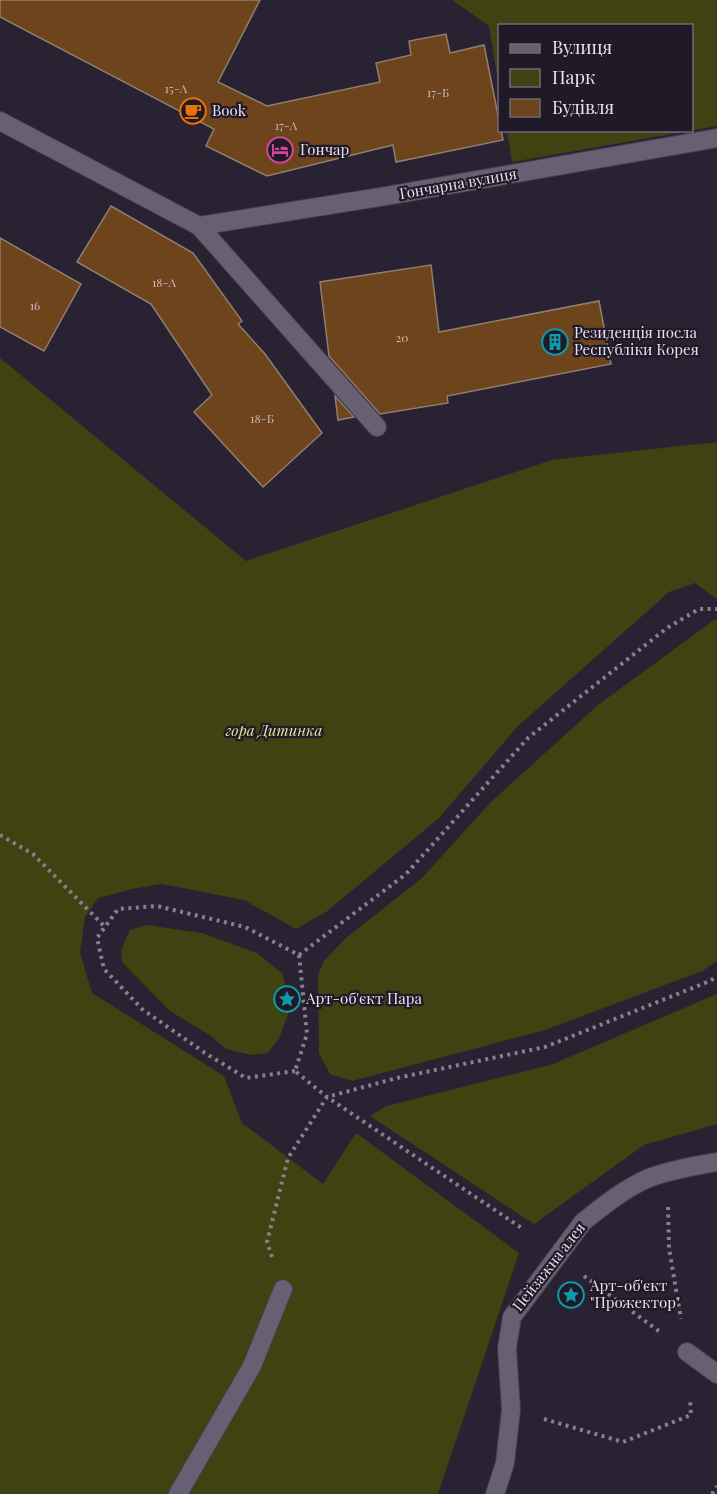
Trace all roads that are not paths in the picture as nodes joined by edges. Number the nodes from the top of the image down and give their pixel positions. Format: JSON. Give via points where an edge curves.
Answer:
{"nodes":[{"id":1,"x":0,"y":121,"type":"edge"},
{"id":2,"x":717,"y":138,"type":"edge"},
{"id":3,"x":200,"y":226,"type":"junction"},
{"id":4,"x":377,"y":427,"type":"dead end"},
{"id":5,"x":717,"y":1162,"type":"edge"},
{"id":6,"x":283,"y":1289,"type":"road end"},
{"id":7,"x":687,"y":1352,"type":"road end"},
{"id":8,"x":717,"y":1374,"type":"edge"},
{"id":9,"x":178,"y":1494,"type":"edge"},
{"id":10,"x":495,"y":1494,"type":"edge"}],
"edges":[{"from":1,"to":3,"type":"street"},
{"from":2,"to":3,"type":"street","name":"Гончарна вулиця"},
{"from":3,"to":4,"type":"street"},
{"from":5,"to":10,"type":"street","name":"Пейзажна алея","bridge":true,"via":[[647,1179],[609,1201],[583,1222],[512,1317],[507,1348],[511,1410],[505,1463]]},
{"from":6,"to":9,"type":"street","via":[[252,1366]]},
{"from":7,"to":8,"type":"street"}]}
